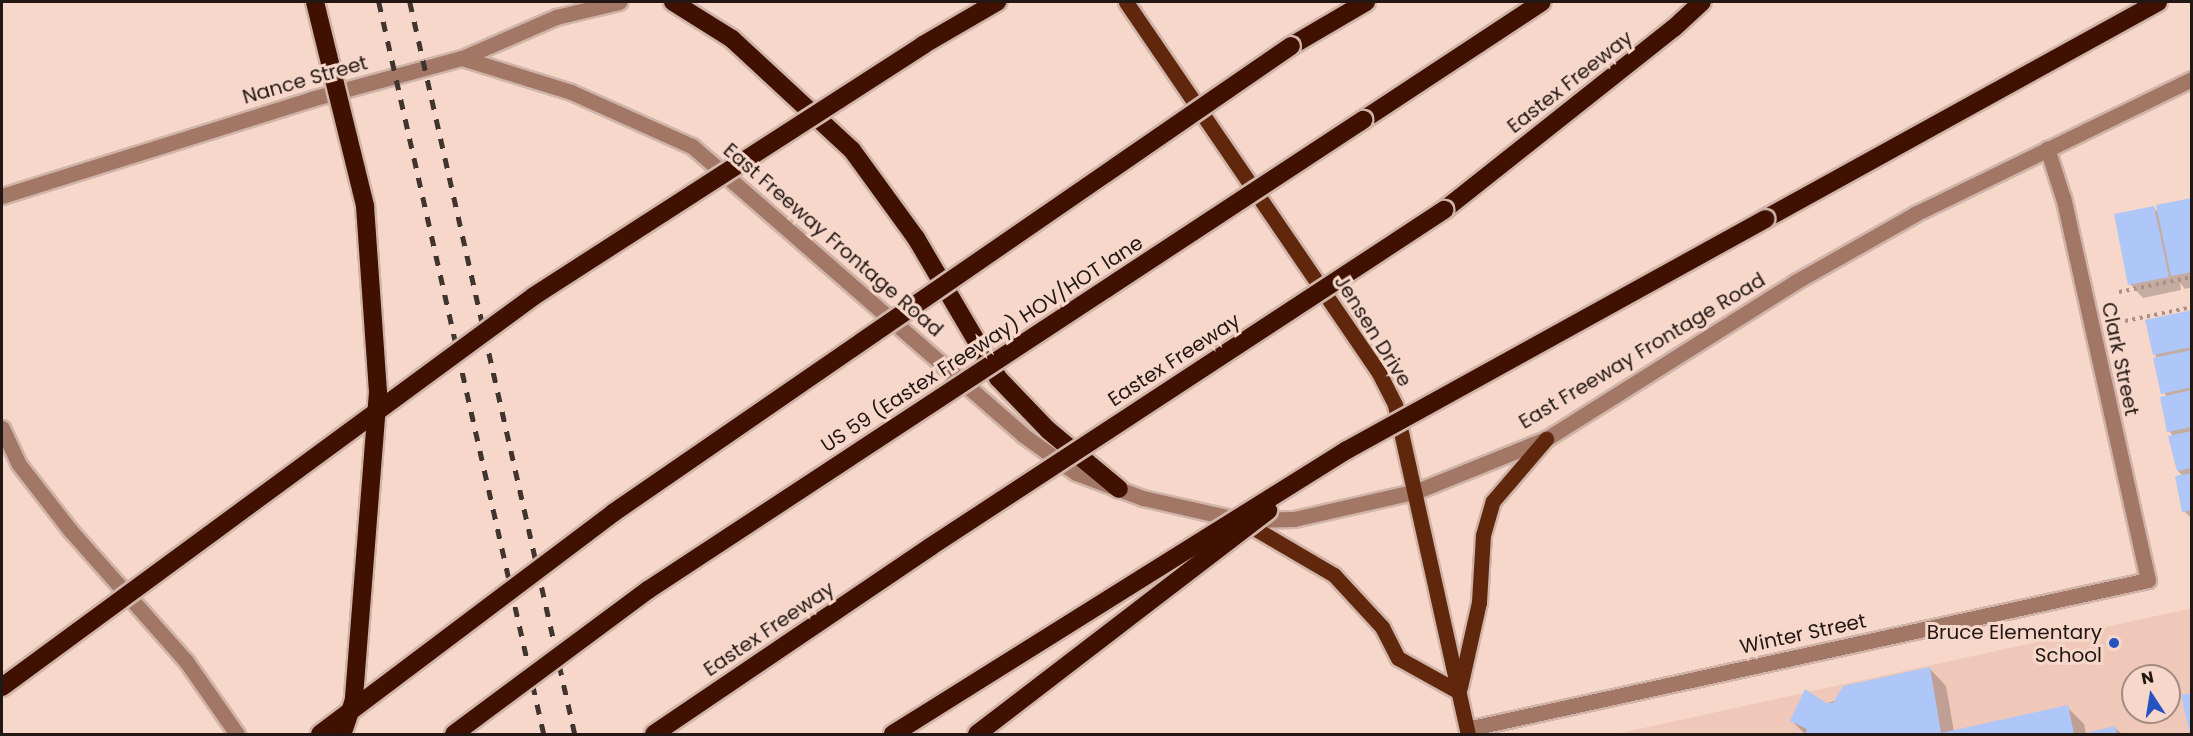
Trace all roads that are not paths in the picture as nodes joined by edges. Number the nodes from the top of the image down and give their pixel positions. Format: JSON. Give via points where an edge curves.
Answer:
{"nodes":[{"id":1,"x":315,"y":2,"type":"edge"},
{"id":2,"x":619,"y":2,"type":"edge"},
{"id":3,"x":673,"y":2,"type":"edge"},
{"id":4,"x":997,"y":2,"type":"edge"},
{"id":5,"x":1126,"y":2,"type":"edge"},
{"id":6,"x":1366,"y":2,"type":"edge"},
{"id":7,"x":1542,"y":2,"type":"edge"},
{"id":8,"x":1702,"y":2,"type":"edge"},
{"id":9,"x":2158,"y":2,"type":"edge"},
{"id":10,"x":462,"y":58,"type":"junction"},
{"id":11,"x":2192,"y":79,"type":"edge"},
{"id":12,"x":2046,"y":148,"type":"junction"},
{"id":13,"x":2,"y":196,"type":"edge"},
{"id":14,"x":2,"y":428,"type":"edge"},
{"id":15,"x":1546,"y":439,"type":"junction"},
{"id":16,"x":1347,"y":450,"type":"junction"},
{"id":17,"x":1119,"y":489,"type":"junction"},
{"id":18,"x":1417,"y":491,"type":"junction"},
{"id":19,"x":1240,"y":519,"type":"junction"},
{"id":20,"x":2148,"y":580,"type":"joint"},
{"id":21,"x":2,"y":687,"type":"edge"},
{"id":22,"x":1459,"y":692,"type":"junction"},
{"id":23,"x":1468,"y":732,"type":"edge"},
{"id":24,"x":237,"y":735,"type":"edge"},
{"id":25,"x":320,"y":735,"type":"edge"},
{"id":26,"x":342,"y":735,"type":"edge"},
{"id":27,"x":454,"y":735,"type":"edge"},
{"id":28,"x":654,"y":735,"type":"edge"},
{"id":29,"x":892,"y":735,"type":"edge"},
{"id":30,"x":977,"y":735,"type":"edge"}],
"edges":[{"from":1,"to":26,"type":"highway","bridge":true,"via":[[365,206],[378,392],[354,700]]},
{"from":2,"to":10,"type":"street","name":"Nance Street","via":[[556,17]]},
{"from":3,"to":17,"type":"highway","via":[[732,39],[852,150],[916,238],[998,378],[1048,430]]},
{"from":4,"to":21,"type":"highway","bridge":true,"via":[[923,45],[534,296]]},
{"from":5,"to":18,"type":"main road","name":"Jensen Drive","via":[[1379,373],[1395,405]]},
{"from":6,"to":25,"type":"highway","bridge":true,"via":[[1271,60],[622,507]]},
{"from":7,"to":27,"type":"highway","name":"US 59 (Eastex Freeway) HOV/HOT lane","bridge":true,"via":[[648,590]]},
{"from":8,"to":28,"type":"highway","name":"Eastex Freeway","bridge":true,"via":[[1444,210],[930,547]]},
{"from":9,"to":16,"type":"highway","bridge":true},
{"from":10,"to":13,"type":"street","name":"Nance Street","via":[[311,99]]},
{"from":10,"to":17,"type":"street","name":"East Freeway Frontage Road","via":[[571,92],[692,146],[1036,447],[1076,473]]},
{"from":11,"to":12,"type":"street","name":"East Freeway Frontage Road"},
{"from":12,"to":15,"type":"street","name":"East Freeway Frontage Road","via":[[1915,214],[1795,282]]},
{"from":12,"to":20,"type":"street","name":"Clark Street","via":[[2063,198]]},
{"from":14,"to":24,"type":"street","via":[[18,463],[70,530],[186,661]]},
{"from":15,"to":18,"type":"street","name":"East Freeway Frontage Road"},
{"from":15,"to":22,"type":"main road","via":[[1493,501],[1483,535],[1479,602]]},
{"from":16,"to":29,"type":"highway","bridge":true},
{"from":16,"to":30,"type":"highway","bridge":true},
{"from":17,"to":19,"type":"street","name":"East Freeway Frontage Road"},
{"from":18,"to":19,"type":"street","name":"East Freeway Frontage Road","via":[[1294,519]]},
{"from":18,"to":22,"type":"main road","name":"Jensen Drive"},
{"from":19,"to":22,"type":"main road","via":[[1334,575],[1382,627],[1398,658]]},
{"from":20,"to":23,"type":"street","name":"Winter Street"},
{"from":22,"to":23,"type":"main road","name":"Jensen Drive"}]}
